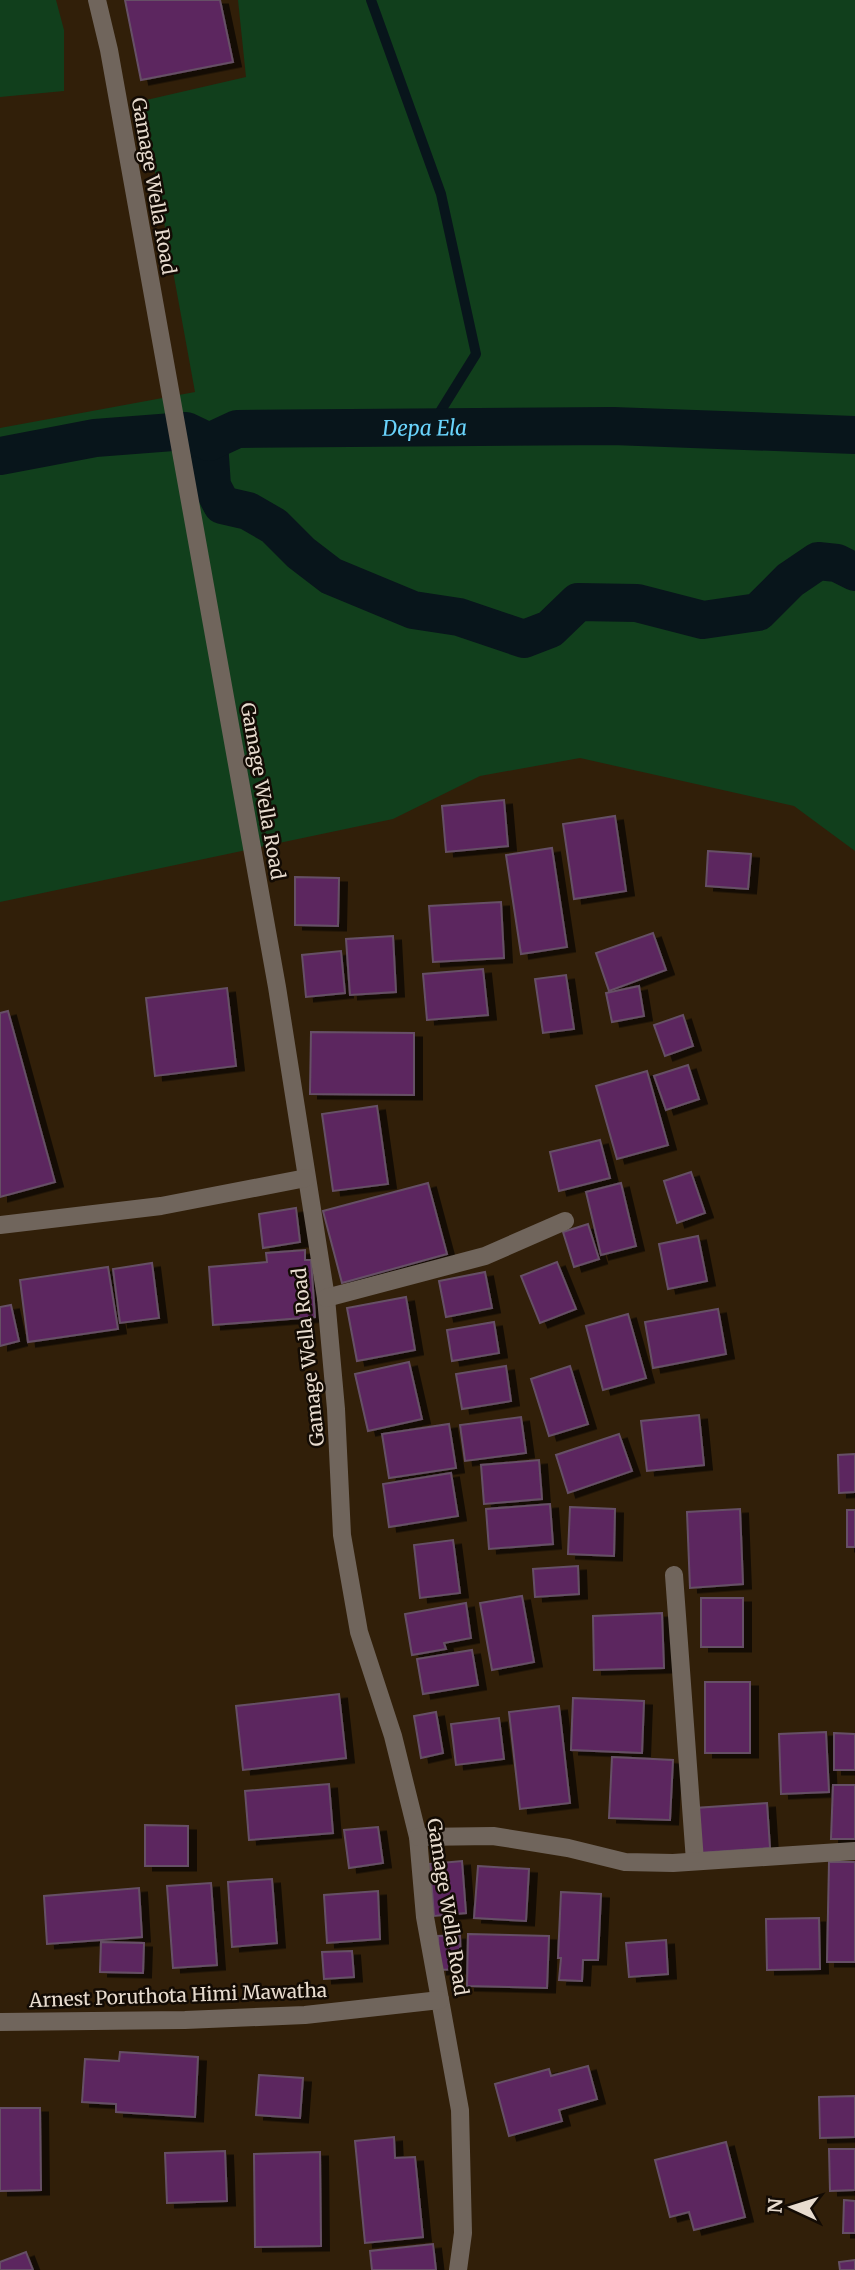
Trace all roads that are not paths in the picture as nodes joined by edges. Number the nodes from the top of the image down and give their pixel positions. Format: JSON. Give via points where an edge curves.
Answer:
{"nodes":[{"id":1,"x":97,"y":0,"type":"edge"},
{"id":2,"x":306,"y":1178,"type":"junction"},
{"id":3,"x":565,"y":1221,"type":"dead end"},
{"id":4,"x":0,"y":1225,"type":"edge"},
{"id":5,"x":326,"y":1298,"type":"junction"},
{"id":6,"x":674,"y":1575,"type":"dead end"},
{"id":7,"x":418,"y":1837,"type":"junction"},
{"id":8,"x":855,"y":1851,"type":"edge"},
{"id":9,"x":695,"y":1861,"type":"junction"},
{"id":10,"x":440,"y":2000,"type":"junction"},
{"id":11,"x":0,"y":2022,"type":"edge"},
{"id":12,"x":458,"y":2270,"type":"edge"}],
"edges":[{"from":1,"to":2,"type":"street","name":"Gamage Wella Road","via":[[277,987]]},
{"from":2,"to":4,"type":"street","via":[[161,1206]]},
{"from":2,"to":5,"type":"street","name":"Gamage Wella Road"},
{"from":3,"to":5,"type":"street","via":[[485,1256]]},
{"from":5,"to":7,"type":"street","name":"Gamage Wella Road","via":[[342,1535],[359,1632],[393,1736]]},
{"from":6,"to":9,"type":"street"},
{"from":7,"to":9,"type":"street","via":[[493,1836],[625,1862]]},
{"from":7,"to":10,"type":"street","name":"Gamage Wella Road","via":[[425,1917]]},
{"from":8,"to":9,"type":"street"},
{"from":10,"to":11,"type":"street","name":"Arnest Poruthota Himi Mawatha","via":[[305,2015]]},
{"from":10,"to":12,"type":"street","name":"Gamage Wella Road","via":[[460,2110],[463,2233]]}]}
